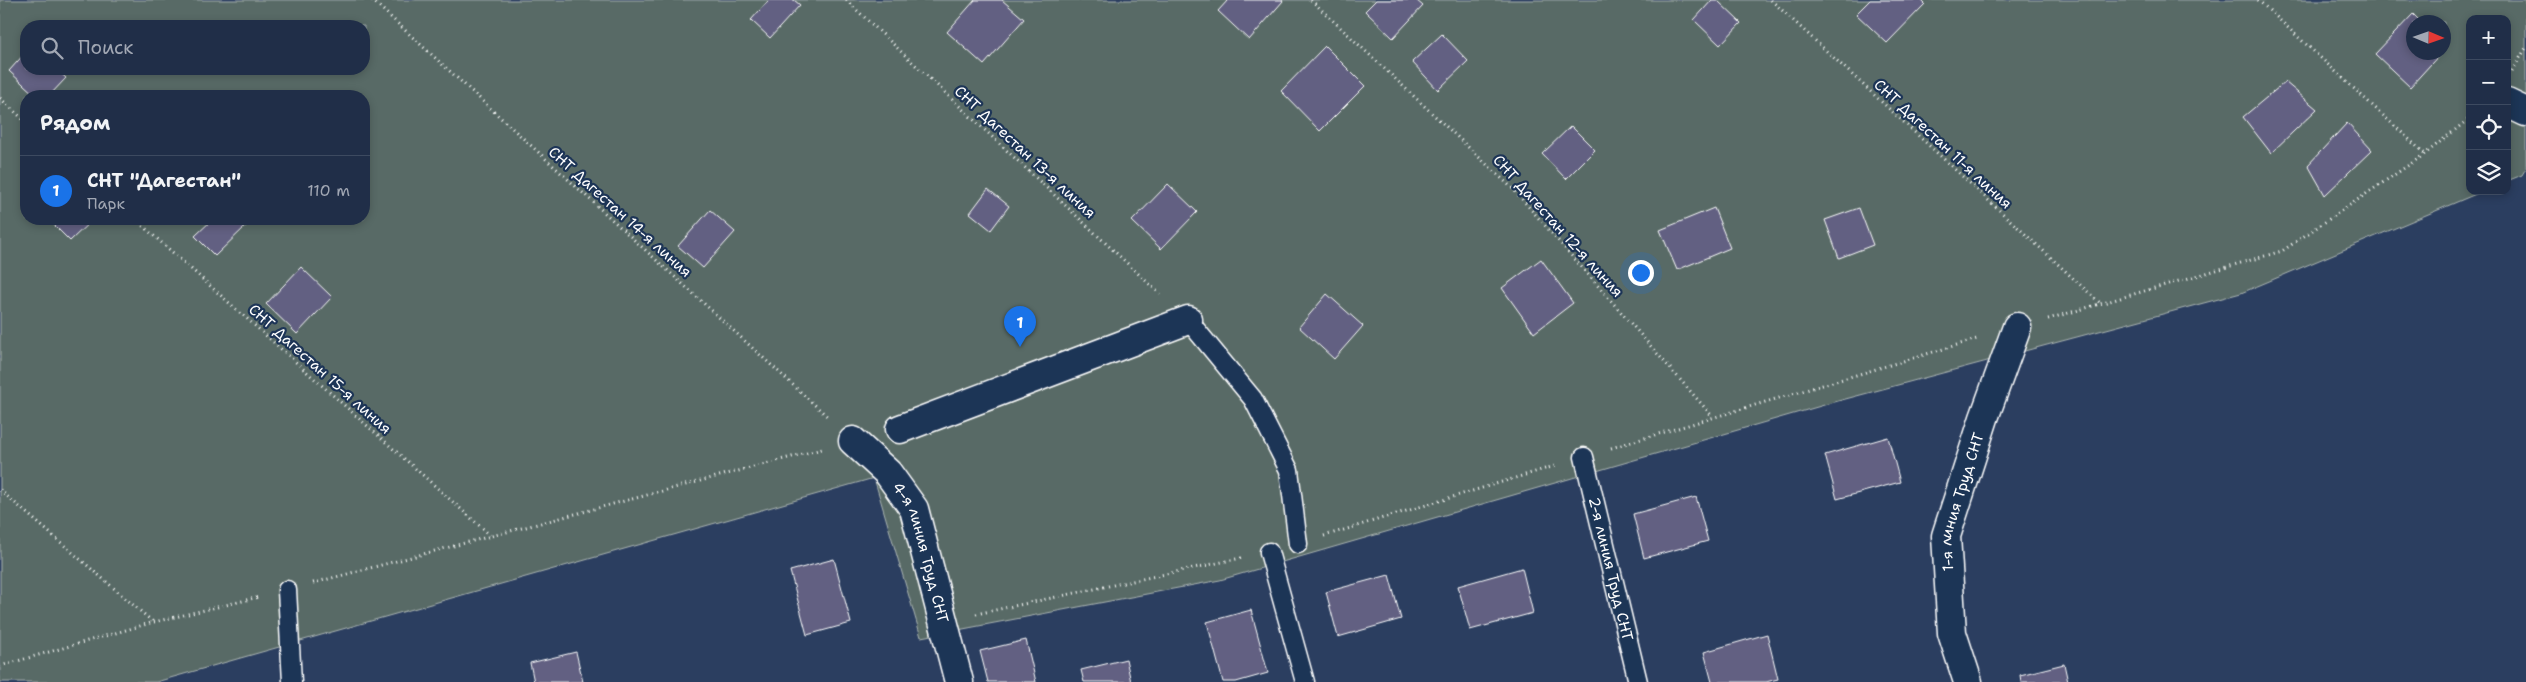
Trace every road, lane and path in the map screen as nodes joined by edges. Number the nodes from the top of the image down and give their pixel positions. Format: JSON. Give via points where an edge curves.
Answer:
{"nodes":[{"id":1,"x":372,"y":0,"type":"edge"},
{"id":2,"x":846,"y":0,"type":"edge"},
{"id":3,"x":1311,"y":0,"type":"edge"},
{"id":4,"x":1771,"y":0,"type":"edge"},
{"id":5,"x":2258,"y":0,"type":"edge"},
{"id":6,"x":2526,"y":48,"type":"edge"},
{"id":7,"x":2511,"y":72,"type":"edge"},
{"id":8,"x":0,"y":98,"type":"edge"},
{"id":9,"x":2511,"y":105,"type":"edge"},
{"id":10,"x":2526,"y":112,"type":"edge"},
{"id":11,"x":20,"y":116,"type":"edge"},
{"id":12,"x":2466,"y":121,"type":"edge"},
{"id":13,"x":2425,"y":154,"type":"junction"},
{"id":14,"x":142,"y":225,"type":"edge"},
{"id":15,"x":2100,"y":304,"type":"junction"},
{"id":16,"x":1188,"y":320,"type":"junction"},
{"id":17,"x":2017,"y":328,"type":"junction"},
{"id":18,"x":1712,"y":416,"type":"junction"},
{"id":19,"x":900,"y":429,"type":"dead end"},
{"id":20,"x":853,"y":441,"type":"junction"},
{"id":21,"x":1584,"y":457,"type":"junction"},
{"id":22,"x":0,"y":490,"type":"edge"},
{"id":23,"x":490,"y":535,"type":"junction"},
{"id":24,"x":1298,"y":544,"type":"joint"},
{"id":25,"x":1269,"y":552,"type":"joint"},
{"id":26,"x":287,"y":590,"type":"junction"},
{"id":27,"x":943,"y":621,"type":"junction"},
{"id":28,"x":154,"y":622,"type":"junction"},
{"id":29,"x":0,"y":666,"type":"edge"},
{"id":30,"x":292,"y":682,"type":"edge"},
{"id":31,"x":959,"y":682,"type":"edge"},
{"id":32,"x":1304,"y":682,"type":"edge"},
{"id":33,"x":1638,"y":682,"type":"edge"},
{"id":34,"x":1968,"y":682,"type":"edge"}],
"edges":[{"from":1,"to":20,"type":"path","name":"СНТ Дагестан 14-я линия"},
{"from":2,"to":16,"type":"path","name":"СНТ Дагестан 13-я линия"},
{"from":3,"to":18,"type":"path","name":"СНТ Дагестан 12-я линия","via":[[1513,189]]},
{"from":4,"to":15,"type":"path","name":"СНТ Дагестан 11-я линия"},
{"from":5,"to":13,"type":"path"},
{"from":6,"to":7,"type":"path"},
{"from":8,"to":11,"type":"path"},
{"from":9,"to":10,"type":"street"},
{"from":12,"to":13,"type":"path"},
{"from":13,"to":15,"type":"path","via":[[2282,251]]},
{"from":14,"to":23,"type":"path","name":"СНТ Дагестан 15-я линия"},
{"from":15,"to":17,"type":"path"},
{"from":16,"to":19,"type":"street"},
{"from":16,"to":24,"type":"lane","via":[[1253,399],[1289,470]]},
{"from":17,"to":18,"type":"path"},
{"from":17,"to":34,"type":"street","name":"1-я линия Труд СНТ","via":[[1946,536],[1952,633]]},
{"from":18,"to":21,"type":"path"},
{"from":20,"to":23,"type":"path"},
{"from":20,"to":27,"type":"street","name":"4-я линия Труд СНТ","via":[[888,473],[914,509]]},
{"from":21,"to":24,"type":"path"},
{"from":21,"to":33,"type":"lane","name":"2-я линия Труд СНТ"},
{"from":22,"to":28,"type":"path"},
{"from":23,"to":26,"type":"path"},
{"from":25,"to":27,"type":"path"},
{"from":25,"to":32,"type":"lane"},
{"from":26,"to":28,"type":"path"},
{"from":26,"to":30,"type":"lane"},
{"from":27,"to":31,"type":"street","name":"4-я линия Труд СНТ"},
{"from":28,"to":29,"type":"path"}]}
